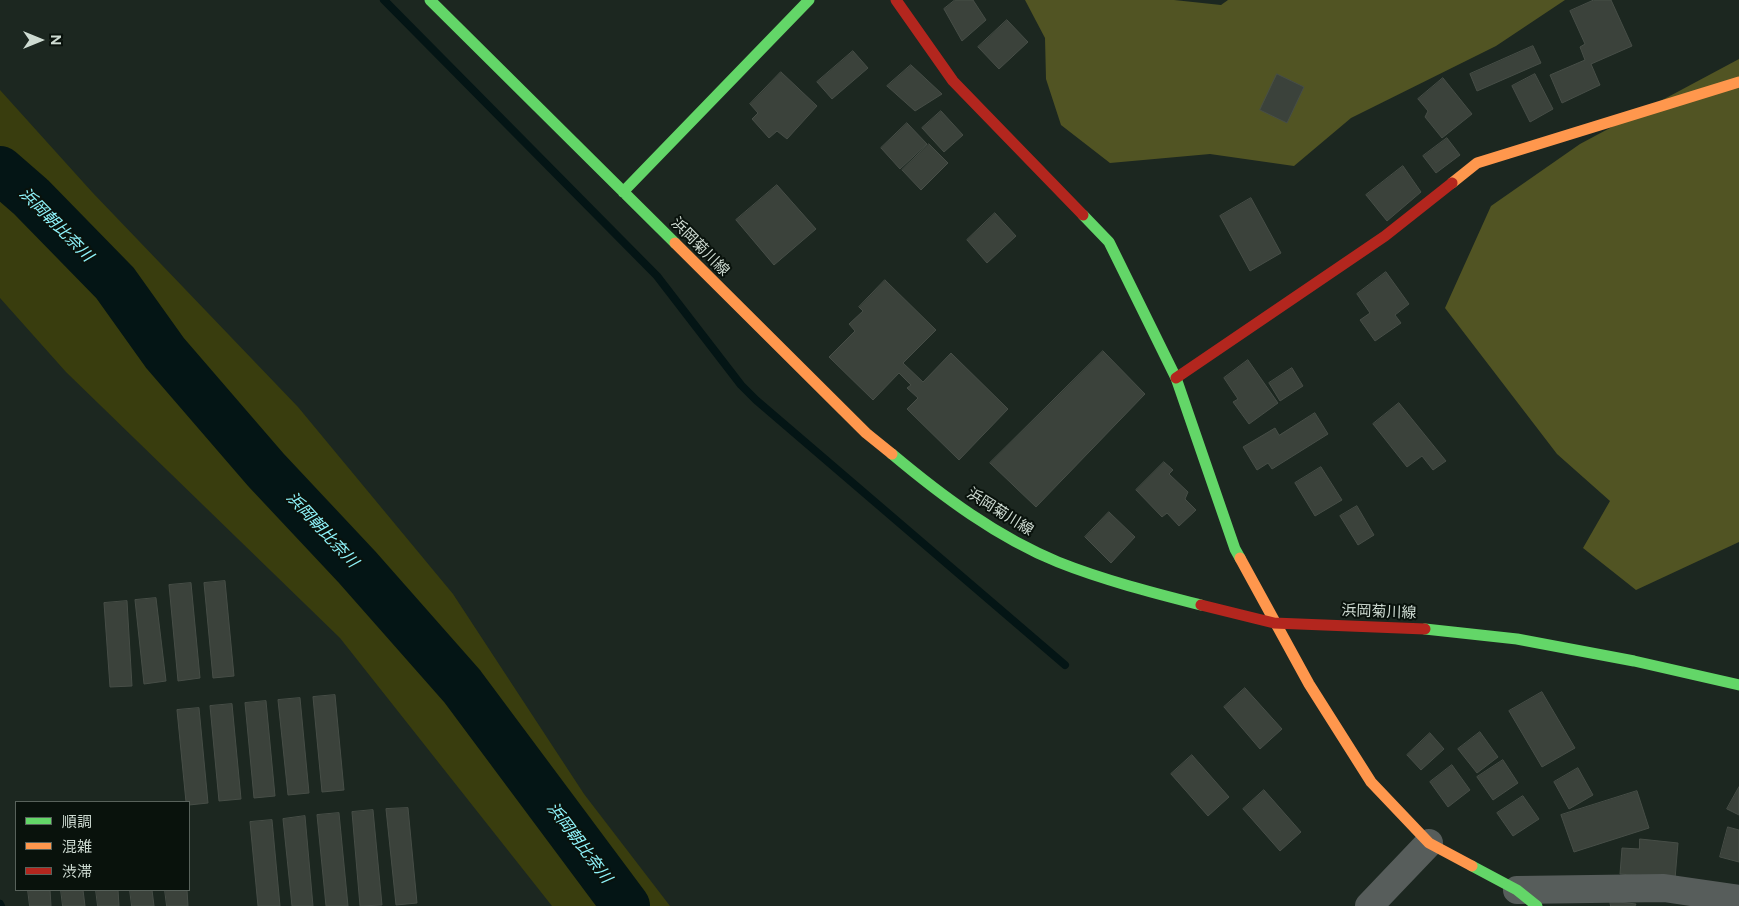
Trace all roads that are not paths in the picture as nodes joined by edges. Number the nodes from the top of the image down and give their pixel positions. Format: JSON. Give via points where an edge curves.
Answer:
{"nodes":[{"id":1,"x":430,"y":0,"type":"edge"},
{"id":2,"x":809,"y":0,"type":"edge"},
{"id":3,"x":896,"y":0,"type":"edge"},
{"id":4,"x":1739,"y":82,"type":"edge"},
{"id":5,"x":623,"y":192,"type":"junction"},
{"id":6,"x":1176,"y":378,"type":"junction"},
{"id":7,"x":1274,"y":623,"type":"junction"},
{"id":8,"x":1739,"y":685,"type":"edge"},
{"id":9,"x":1429,"y":843,"type":"junction"},
{"id":10,"x":1527,"y":898,"type":"edge"},
{"id":11,"x":1739,"y":899,"type":"edge"},
{"id":12,"x":1369,"y":906,"type":"edge"}],
"edges":[{"from":1,"to":5,"type":"street","name":"浜岡菊川線"},
{"from":2,"to":5,"type":"street"},
{"from":3,"to":6,"type":"street","via":[[953,81],[1110,242]]},
{"from":4,"to":6,"type":"street","via":[[1477,164],[1385,236]]},
{"from":5,"to":7,"type":"street","name":"浜岡菊川線","via":[[866,433],[932,487],[1005,536],[1058,562],[1148,592]]},
{"from":6,"to":7,"type":"street","via":[[1235,549]]},
{"from":7,"to":8,"type":"street","name":"浜岡菊川線","via":[[1428,629],[1517,639]]},
{"from":7,"to":9,"type":"street","via":[[1371,782]]},
{"from":9,"to":10,"type":"street"},
{"from":9,"to":12,"type":"street"},
{"from":10,"to":11,"type":"street","via":[[1664,888]]}]}
